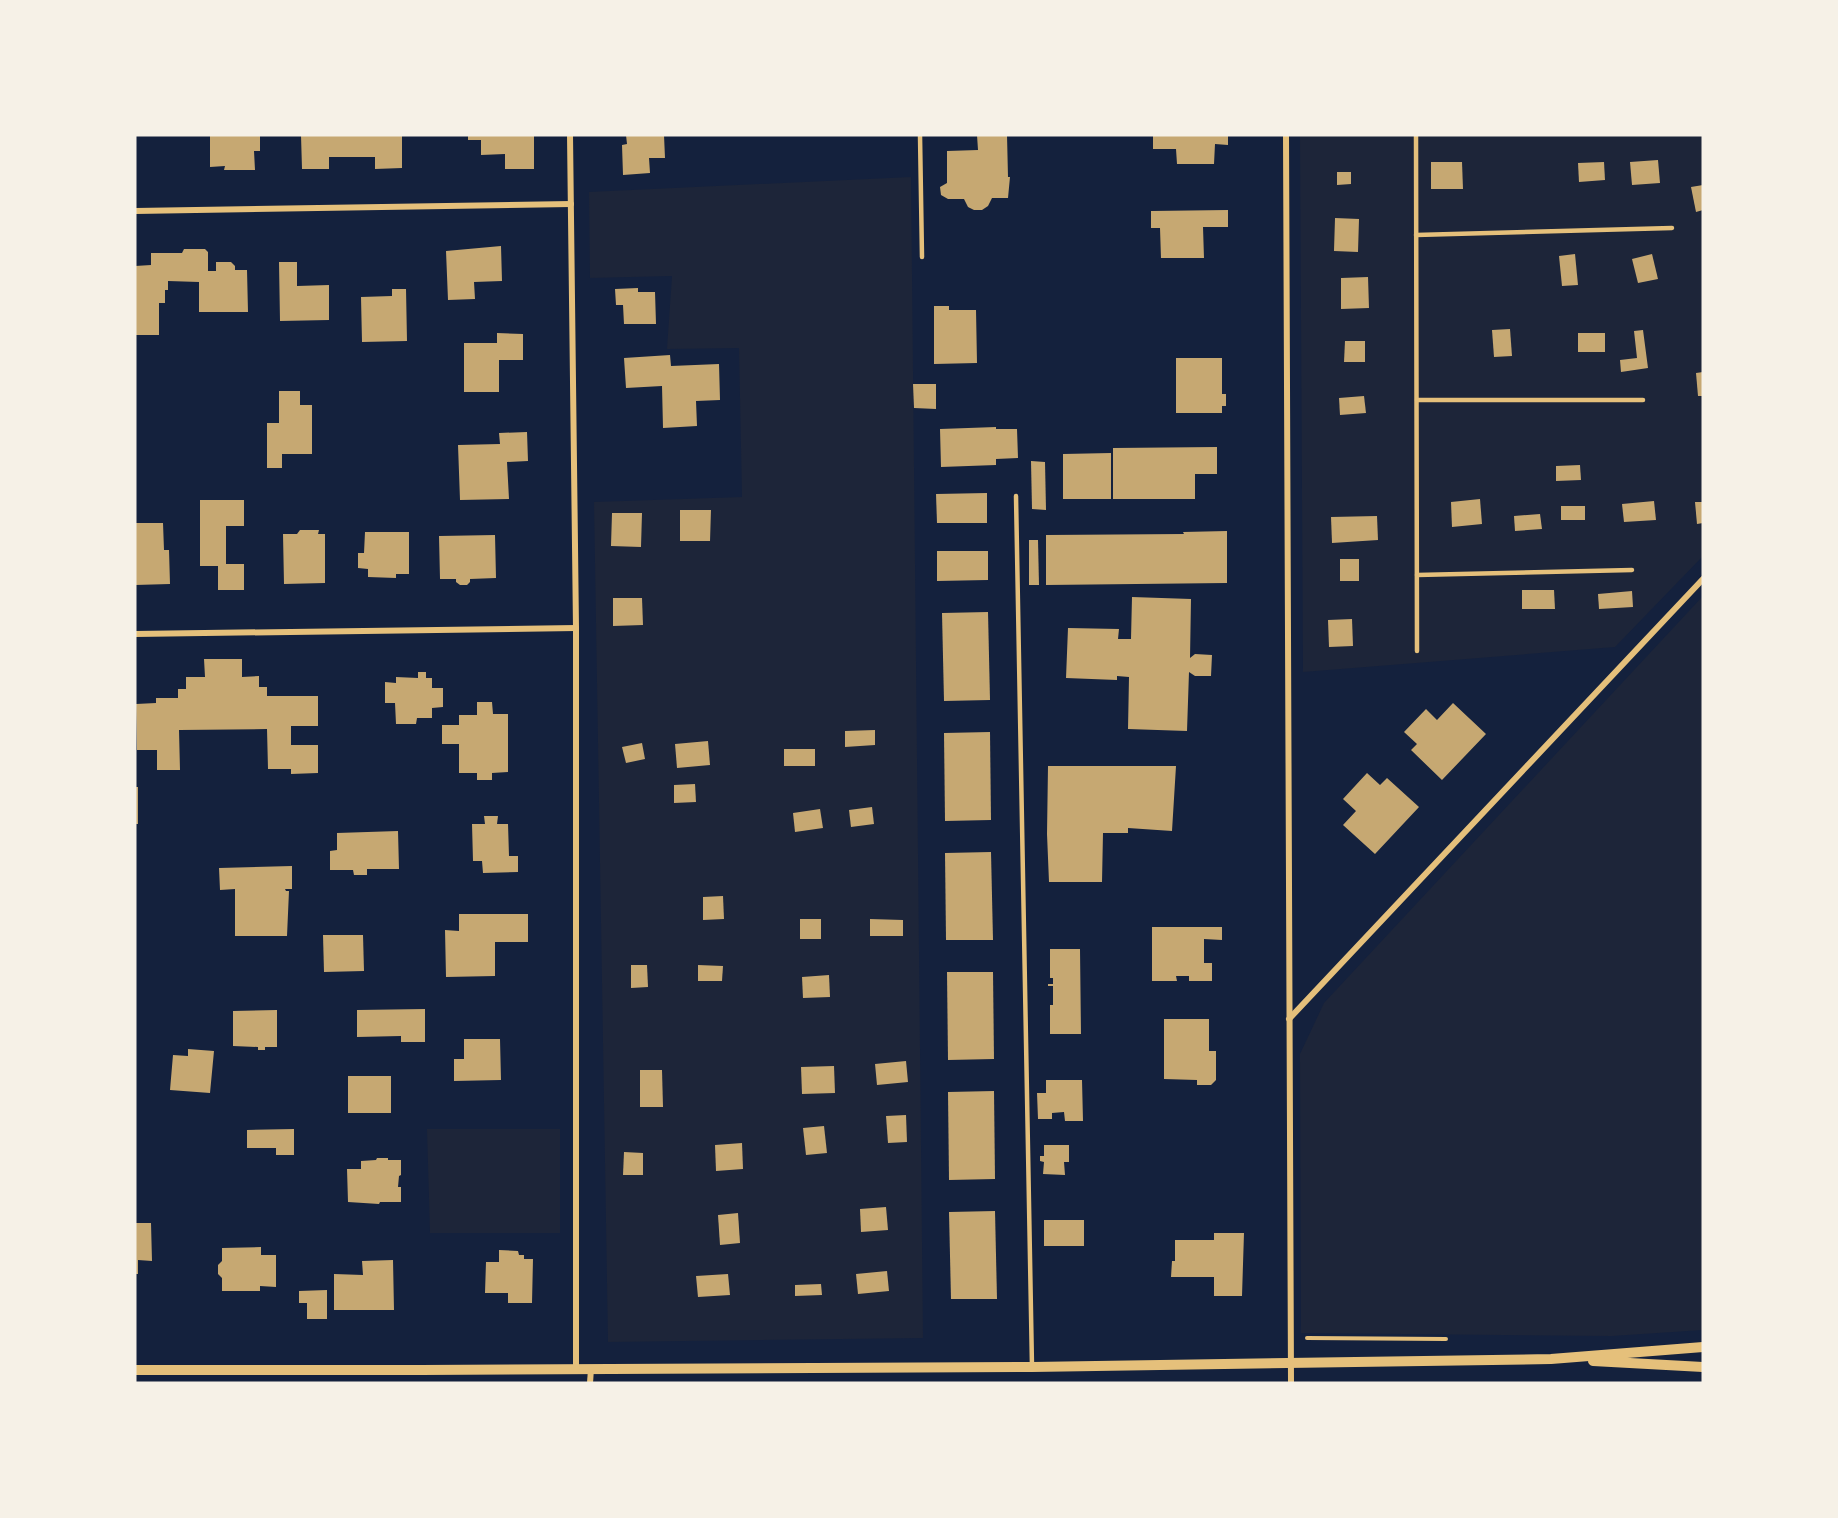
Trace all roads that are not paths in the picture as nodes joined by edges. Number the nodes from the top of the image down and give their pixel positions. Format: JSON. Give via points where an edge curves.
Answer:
{"nodes":[{"id":1,"x":570,"y":135,"type":"edge"},
{"id":2,"x":920,"y":135,"type":"edge"},
{"id":3,"x":1286,"y":135,"type":"edge"},
{"id":4,"x":1416,"y":135,"type":"edge"},
{"id":5,"x":571,"y":204,"type":"junction"},
{"id":6,"x":135,"y":211,"type":"edge"},
{"id":7,"x":1672,"y":228,"type":"dead end"},
{"id":8,"x":1416,"y":235,"type":"junction"},
{"id":9,"x":922,"y":257,"type":"dead end"},
{"id":10,"x":1417,"y":400,"type":"junction"},
{"id":11,"x":1643,"y":400,"type":"dead end"},
{"id":12,"x":1016,"y":496,"type":"dead end"},
{"id":13,"x":1632,"y":570,"type":"dead end"},
{"id":14,"x":1417,"y":575,"type":"junction"},
{"id":15,"x":1703,"y":579,"type":"edge"},
{"id":16,"x":576,"y":628,"type":"junction"},
{"id":17,"x":135,"y":634,"type":"edge"},
{"id":18,"x":1417,"y":651,"type":"dead end"},
{"id":19,"x":1289,"y":1020,"type":"junction"},
{"id":20,"x":1703,"y":1347,"type":"edge"},
{"id":21,"x":1551,"y":1359,"type":"junction"},
{"id":22,"x":1291,"y":1361,"type":"junction"},
{"id":23,"x":1032,"y":1366,"type":"junction"},
{"id":24,"x":1703,"y":1367,"type":"edge"},
{"id":25,"x":591,"y":1369,"type":"junction"},
{"id":26,"x":135,"y":1370,"type":"edge"},
{"id":27,"x":576,"y":1370,"type":"junction"},
{"id":28,"x":590,"y":1383,"type":"edge"},
{"id":29,"x":1291,"y":1383,"type":"edge"}],
"edges":[{"from":1,"to":5,"type":"street"},
{"from":2,"to":9,"type":"lane"},
{"from":3,"to":19,"type":"street"},
{"from":4,"to":8,"type":"lane"},
{"from":5,"to":6,"type":"street"},
{"from":5,"to":16,"type":"street"},
{"from":7,"to":8,"type":"lane"},
{"from":8,"to":10,"type":"lane"},
{"from":10,"to":11,"type":"lane"},
{"from":10,"to":14,"type":"lane"},
{"from":12,"to":23,"type":"lane"},
{"from":13,"to":14,"type":"lane"},
{"from":14,"to":18,"type":"lane"},
{"from":15,"to":19,"type":"street"},
{"from":16,"to":17,"type":"street"},
{"from":16,"to":27,"type":"street"},
{"from":19,"to":22,"type":"street"},
{"from":20,"to":21,"type":"street"},
{"from":21,"to":22,"type":"street"},
{"from":21,"to":24,"type":"street"},
{"from":22,"to":23,"type":"street"},
{"from":22,"to":29,"type":"street"},
{"from":23,"to":25,"type":"street"},
{"from":25,"to":27,"type":"street"},
{"from":25,"to":28,"type":"street"},
{"from":26,"to":27,"type":"street"}]}
